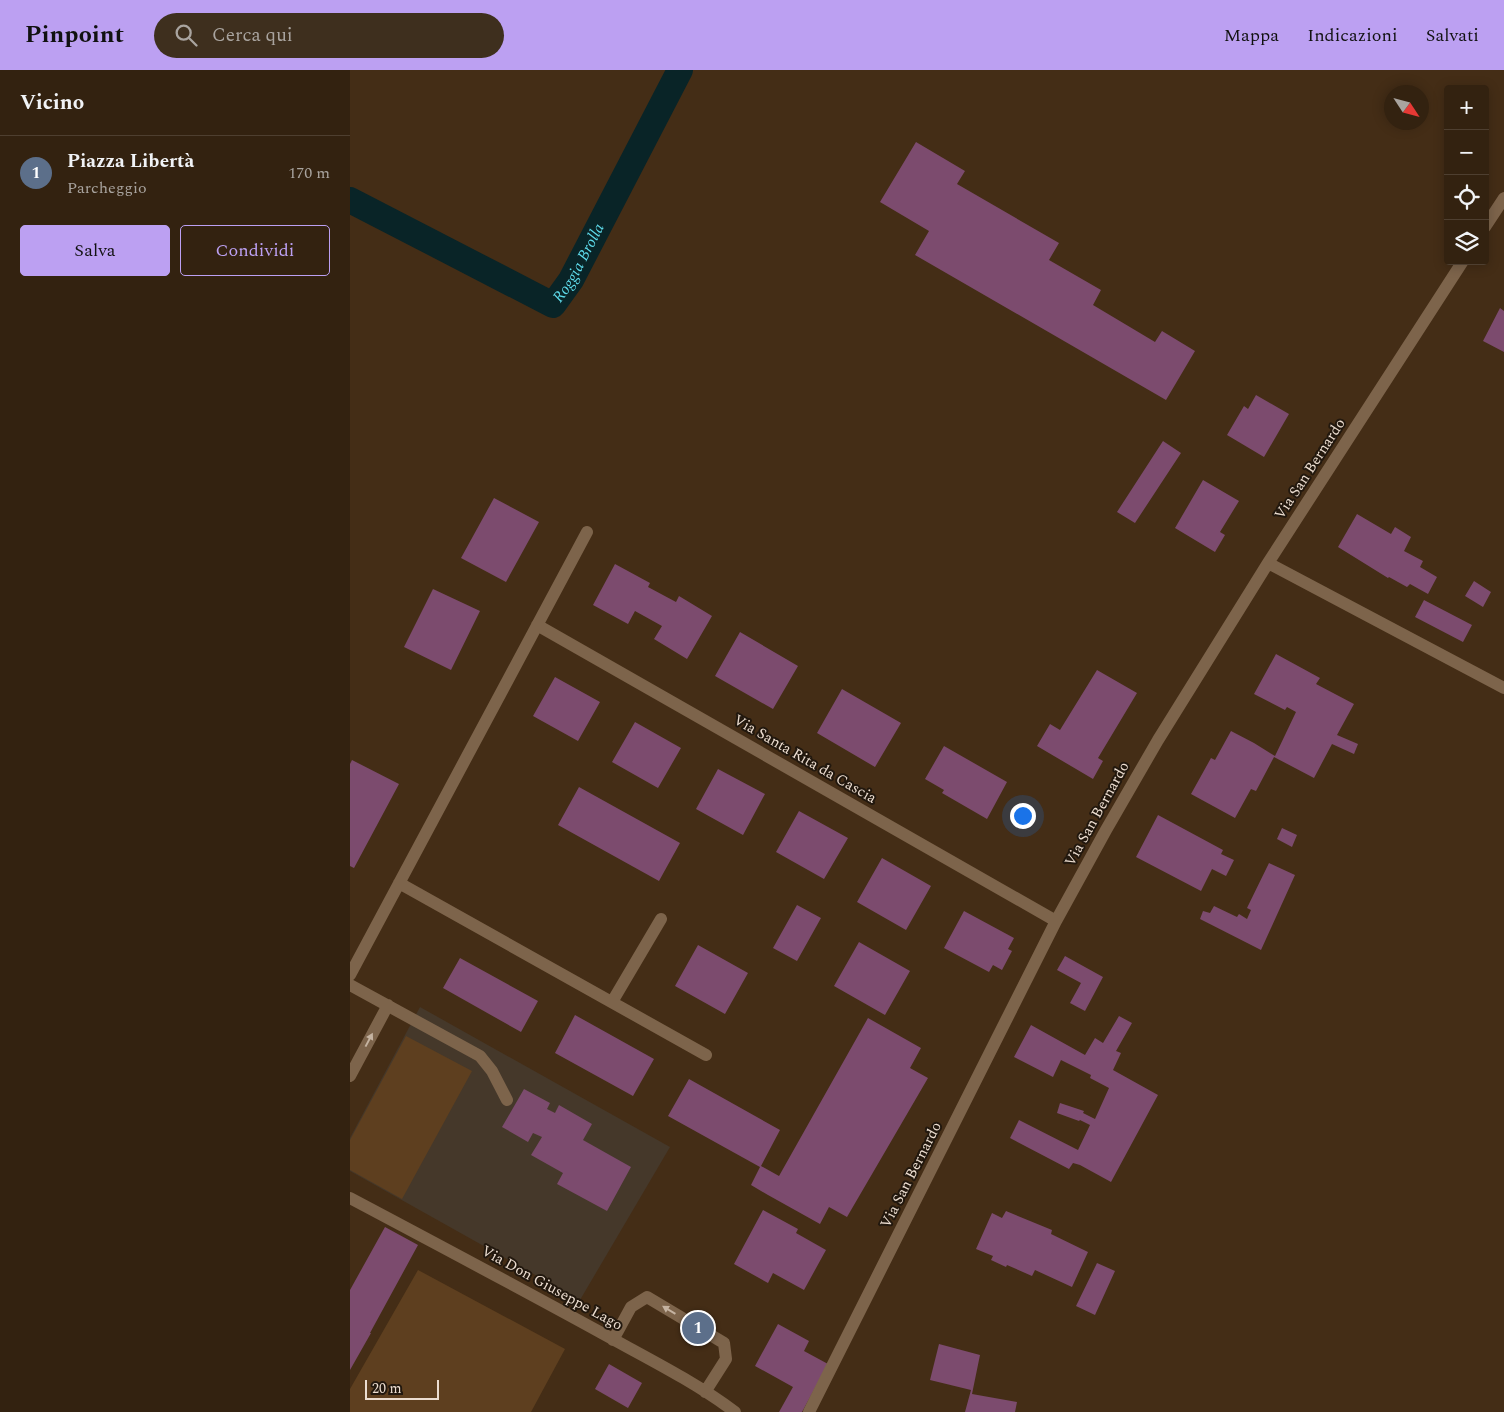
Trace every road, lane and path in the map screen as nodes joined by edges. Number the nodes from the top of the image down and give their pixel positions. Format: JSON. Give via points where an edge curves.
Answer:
{"nodes":[{"id":1,"x":1504,"y":198,"type":"edge"},
{"id":2,"x":1489,"y":221,"type":"edge"},
{"id":3,"x":1460,"y":265,"type":"edge"},
{"id":4,"x":587,"y":532,"type":"dead end"},
{"id":5,"x":1268,"y":563,"type":"junction"},
{"id":6,"x":537,"y":625,"type":"junction"},
{"id":7,"x":1504,"y":688,"type":"edge"},
{"id":8,"x":399,"y":883,"type":"junction"},
{"id":9,"x":661,"y":919,"type":"dead end"},
{"id":10,"x":1056,"y":921,"type":"junction"},
{"id":11,"x":350,"y":975,"type":"edge"},
{"id":12,"x":350,"y":985,"type":"edge"},
{"id":13,"x":612,"y":1002,"type":"junction"},
{"id":14,"x":388,"y":1005,"type":"junction"},
{"id":15,"x":706,"y":1055,"type":"dead end"},
{"id":16,"x":350,"y":1076,"type":"edge"},
{"id":17,"x":507,"y":1100,"type":"dead end"},
{"id":18,"x":350,"y":1198,"type":"edge"},
{"id":19,"x":613,"y":1340,"type":"junction"},
{"id":20,"x":705,"y":1392,"type":"junction"},
{"id":21,"x":736,"y":1412,"type":"edge"},
{"id":22,"x":809,"y":1412,"type":"edge"}],
"edges":[{"from":1,"to":2,"type":"street"},
{"from":3,"to":5,"type":"street","name":"Via San Bernardo"},
{"from":4,"to":6,"type":"street"},
{"from":5,"to":7,"type":"street"},
{"from":5,"to":10,"type":"street","name":"Via San Bernardo","via":[[1158,740]]},
{"from":6,"to":8,"type":"street"},
{"from":6,"to":10,"type":"street","name":"Via Santa Rita da Cascia"},
{"from":8,"to":11,"type":"street"},
{"from":8,"to":13,"type":"street"},
{"from":9,"to":13,"type":"street"},
{"from":10,"to":22,"type":"street","name":"Via San Bernardo"},
{"from":12,"to":14,"type":"street"},
{"from":13,"to":15,"type":"street"},
{"from":16,"to":14,"type":"street","one_way":true},
{"from":14,"to":17,"type":"street","via":[[480,1056]]},
{"from":18,"to":19,"type":"street","name":"Via Don Giuseppe Lago"},
{"from":19,"to":20,"type":"street","name":"Via Don Giuseppe Lago"},
{"from":20,"to":19,"type":"street","one_way":true,"via":[[726,1359],[724,1343],[647,1297],[631,1307]]},
{"from":20,"to":21,"type":"street","name":"Via Don Giuseppe Lago"}]}
